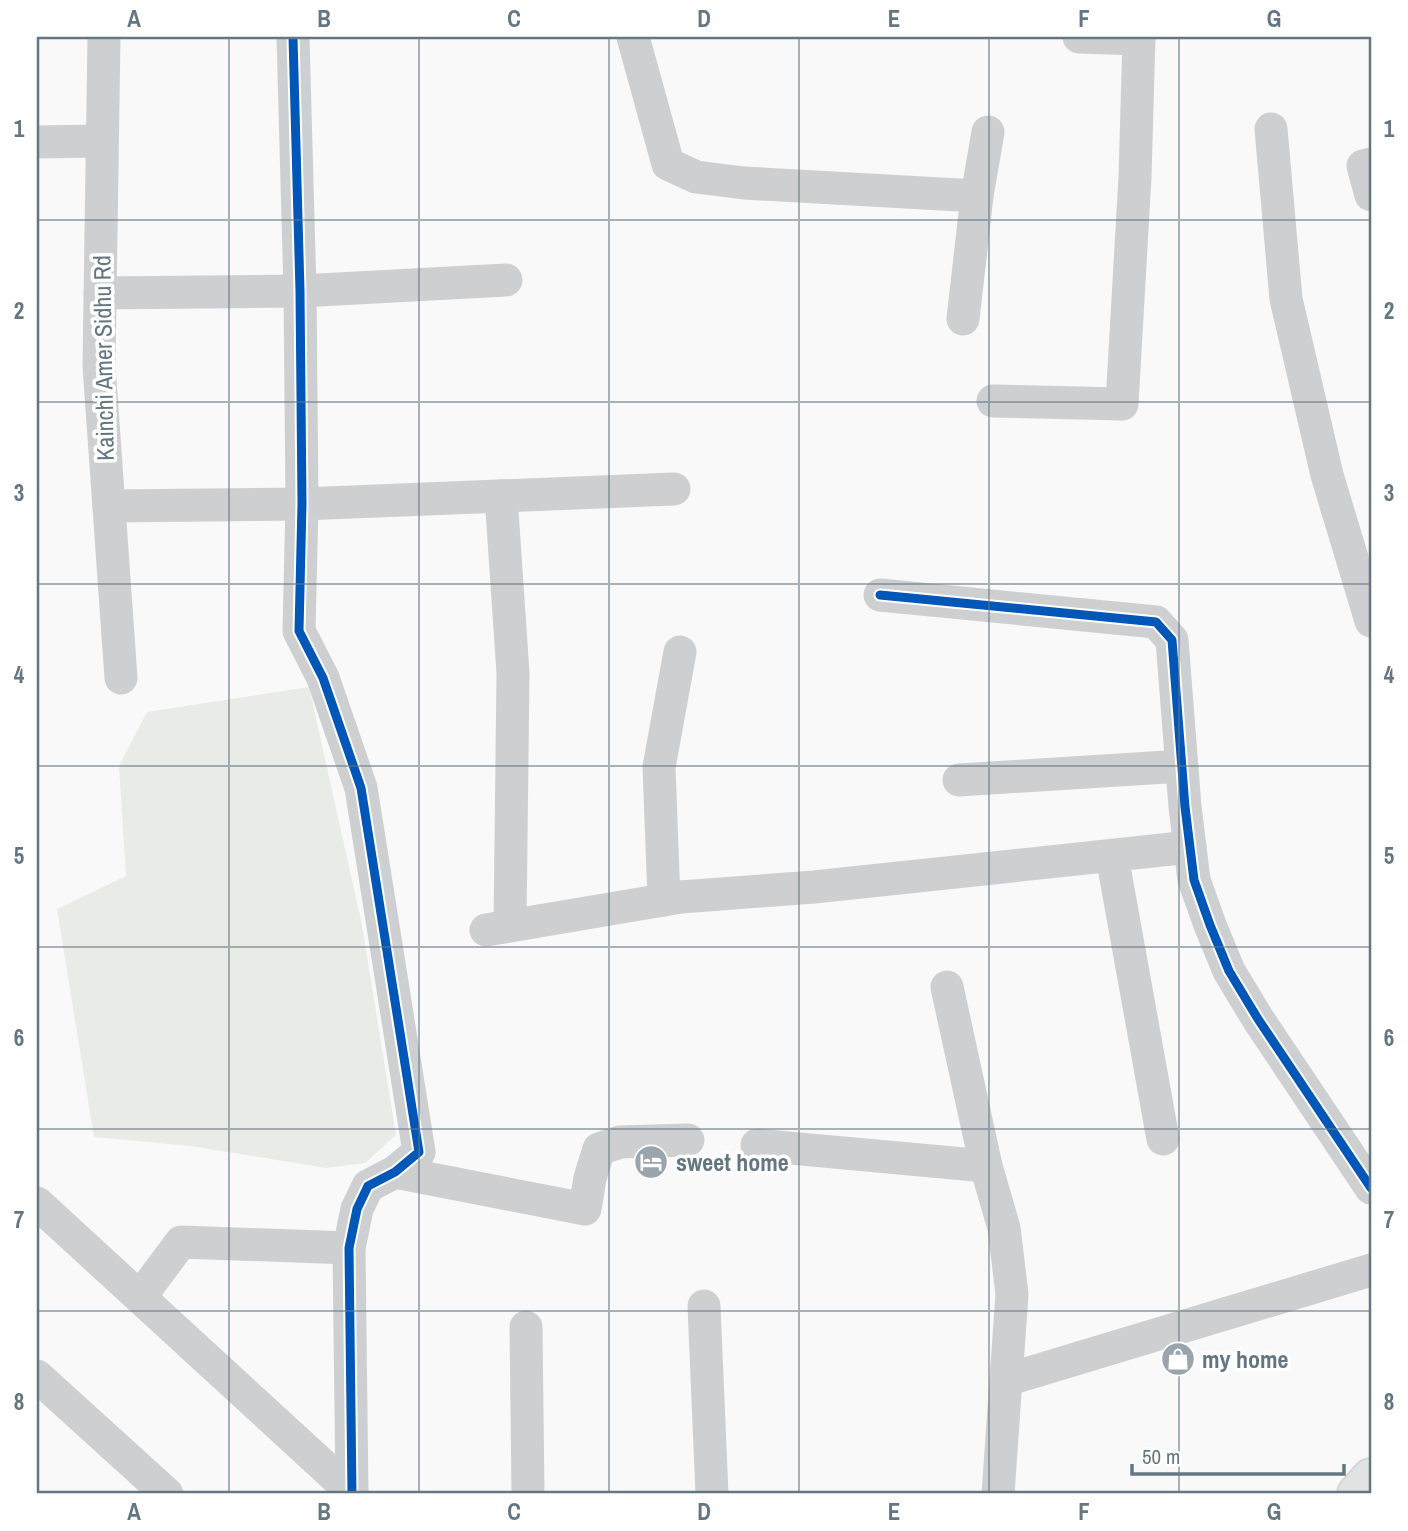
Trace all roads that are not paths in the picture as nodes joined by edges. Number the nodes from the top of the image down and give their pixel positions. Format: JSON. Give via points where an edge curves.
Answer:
{"nodes":[{"id":1,"x":104,"y":37,"type":"edge"},
{"id":2,"x":293,"y":37,"type":"edge"},
{"id":3,"x":633,"y":37,"type":"edge"},
{"id":4,"x":1079,"y":37,"type":"edge"},
{"id":5,"x":1139,"y":38,"type":"edge"},
{"id":6,"x":1271,"y":129,"type":"dead end"},
{"id":7,"x":988,"y":132,"type":"dead end"},
{"id":8,"x":102,"y":141,"type":"junction"},
{"id":9,"x":37,"y":142,"type":"edge"},
{"id":10,"x":1371,"y":164,"type":"edge"},
{"id":11,"x":1371,"y":195,"type":"edge"},
{"id":12,"x":977,"y":197,"type":"junction"},
{"id":13,"x":506,"y":280,"type":"dead end"},
{"id":14,"x":300,"y":291,"type":"junction"},
{"id":15,"x":100,"y":293,"type":"junction"},
{"id":16,"x":963,"y":319,"type":"dead end"},
{"id":17,"x":993,"y":401,"type":"dead end"},
{"id":18,"x":674,"y":489,"type":"dead end"},
{"id":19,"x":501,"y":496,"type":"junction"},
{"id":20,"x":302,"y":503,"type":"junction"},
{"id":21,"x":109,"y":506,"type":"junction"},
{"id":22,"x":880,"y":595,"type":"dead end"},
{"id":23,"x":1371,"y":621,"type":"edge"},
{"id":24,"x":680,"y":652,"type":"dead end"},
{"id":25,"x":121,"y":678,"type":"dead end"},
{"id":26,"x":1182,"y":766,"type":"junction"},
{"id":27,"x":958,"y":780,"type":"dead end"},
{"id":28,"x":1190,"y":847,"type":"junction"},
{"id":29,"x":1112,"y":856,"type":"junction"},
{"id":30,"x":664,"y":900,"type":"junction"},
{"id":31,"x":947,"y":987,"type":"dead end"},
{"id":32,"x":1163,"y":1139,"type":"dead end"},
{"id":33,"x":688,"y":1140,"type":"dead end"},
{"id":34,"x":757,"y":1145,"type":"dead end"},
{"id":35,"x":986,"y":1166,"type":"junction"},
{"id":36,"x":396,"y":1172,"type":"junction"},
{"id":37,"x":1371,"y":1188,"type":"edge"},
{"id":38,"x":37,"y":1203,"type":"edge"},
{"id":39,"x":349,"y":1248,"type":"junction"},
{"id":40,"x":1371,"y":1270,"type":"edge"},
{"id":41,"x":141,"y":1297,"type":"junction"},
{"id":42,"x":704,"y":1306,"type":"dead end"},
{"id":43,"x":526,"y":1327,"type":"dead end"},
{"id":44,"x":37,"y":1376,"type":"edge"},
{"id":45,"x":1006,"y":1380,"type":"junction"},
{"id":46,"x":1371,"y":1478,"type":"edge"},
{"id":47,"x":352,"y":1493,"type":"edge"},
{"id":48,"x":167,"y":1494,"type":"edge"},
{"id":49,"x":528,"y":1494,"type":"edge"},
{"id":50,"x":712,"y":1494,"type":"edge"},
{"id":51,"x":998,"y":1494,"type":"edge"},
{"id":52,"x":1357,"y":1494,"type":"edge"}],
"edges":[{"from":1,"to":8,"type":"street","name":"Kainchi Amer Sidhu Rd"},
{"from":2,"to":14,"type":"street"},
{"from":3,"to":12,"type":"street","via":[[668,164],[696,177],[744,183]]},
{"from":4,"to":5,"type":"street"},
{"from":5,"to":17,"type":"street","via":[[1122,404]]},
{"from":6,"to":23,"type":"street","via":[[1286,299],[1327,475]]},
{"from":7,"to":12,"type":"street"},
{"from":8,"to":9,"type":"street"},
{"from":8,"to":15,"type":"street","name":"Kainchi Amer Sidhu Rd"},
{"from":10,"to":11,"type":"street","via":[[1363,166]]},
{"from":12,"to":16,"type":"street"},
{"from":13,"to":14,"type":"street"},
{"from":14,"to":15,"type":"street"},
{"from":14,"to":20,"type":"street"},
{"from":15,"to":21,"type":"street","name":"Kainchi Amer Sidhu Rd","via":[[99,366]]},
{"from":18,"to":19,"type":"street"},
{"from":19,"to":20,"type":"street"},
{"from":19,"to":30,"type":"street","via":[[513,673],[498,928]]},
{"from":20,"to":21,"type":"street"},
{"from":20,"to":36,"type":"street","via":[[299,631],[323,678],[361,788],[419,1152]]},
{"from":21,"to":25,"type":"street","name":"Kainchi Amer Sidhu Rd"},
{"from":22,"to":26,"type":"street","via":[[1156,622],[1172,640]]},
{"from":24,"to":30,"type":"street","via":[[659,767]]},
{"from":26,"to":27,"type":"street"},
{"from":26,"to":28,"type":"street"},
{"from":28,"to":29,"type":"street"},
{"from":28,"to":37,"type":"street","via":[[1194,880],[1229,971]]},
{"from":29,"to":30,"type":"street"},
{"from":29,"to":32,"type":"street"},
{"from":31,"to":35,"type":"street"},
{"from":33,"to":36,"type":"street","via":[[620,1142],[599,1149],[585,1209]]},
{"from":34,"to":35,"type":"street"},
{"from":35,"to":45,"type":"street","via":[[1004,1228],[1012,1294]]},
{"from":36,"to":39,"type":"street","via":[[368,1186],[357,1209]]},
{"from":38,"to":41,"type":"street"},
{"from":39,"to":41,"type":"street","via":[[181,1242]]},
{"from":39,"to":47,"type":"street"},
{"from":40,"to":45,"type":"street"},
{"from":41,"to":47,"type":"street"},
{"from":42,"to":50,"type":"street"},
{"from":43,"to":49,"type":"street"},
{"from":44,"to":48,"type":"street"},
{"from":45,"to":51,"type":"street"},
{"from":46,"to":52,"type":"main road"}]}
